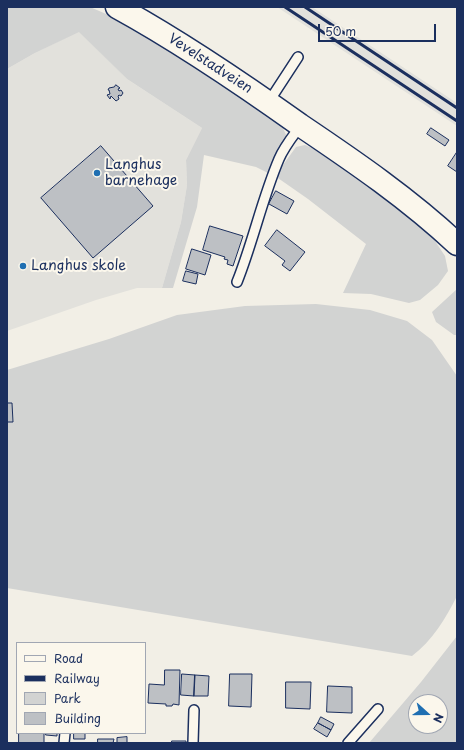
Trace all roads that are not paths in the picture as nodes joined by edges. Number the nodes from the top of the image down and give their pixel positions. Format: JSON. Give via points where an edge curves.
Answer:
{"nodes":[{"id":1,"x":117,"y":7,"type":"edge"},
{"id":2,"x":298,"y":58,"type":"dead end"},
{"id":3,"x":268,"y":102,"type":"junction"},
{"id":4,"x":301,"y":125,"type":"junction"},
{"id":5,"x":457,"y":244,"type":"edge"},
{"id":6,"x":236,"y":282,"type":"dead end"},
{"id":7,"x":378,"y":709,"type":"dead end"},
{"id":8,"x":194,"y":710,"type":"dead end"},
{"id":9,"x":192,"y":743,"type":"edge"},
{"id":10,"x":348,"y":743,"type":"edge"}],
"edges":[{"from":1,"to":3,"type":"main road","name":"Vevelstadveien","via":[[158,29]]},
{"from":2,"to":3,"type":"lane"},
{"from":3,"to":4,"type":"main road","name":"Vevelstadveien"},
{"from":4,"to":5,"type":"main road","name":"Vevelstadveien","via":[[395,191]]},
{"from":4,"to":6,"type":"lane","via":[[280,158]]},
{"from":7,"to":10,"type":"lane"},
{"from":8,"to":9,"type":"lane"}]}
